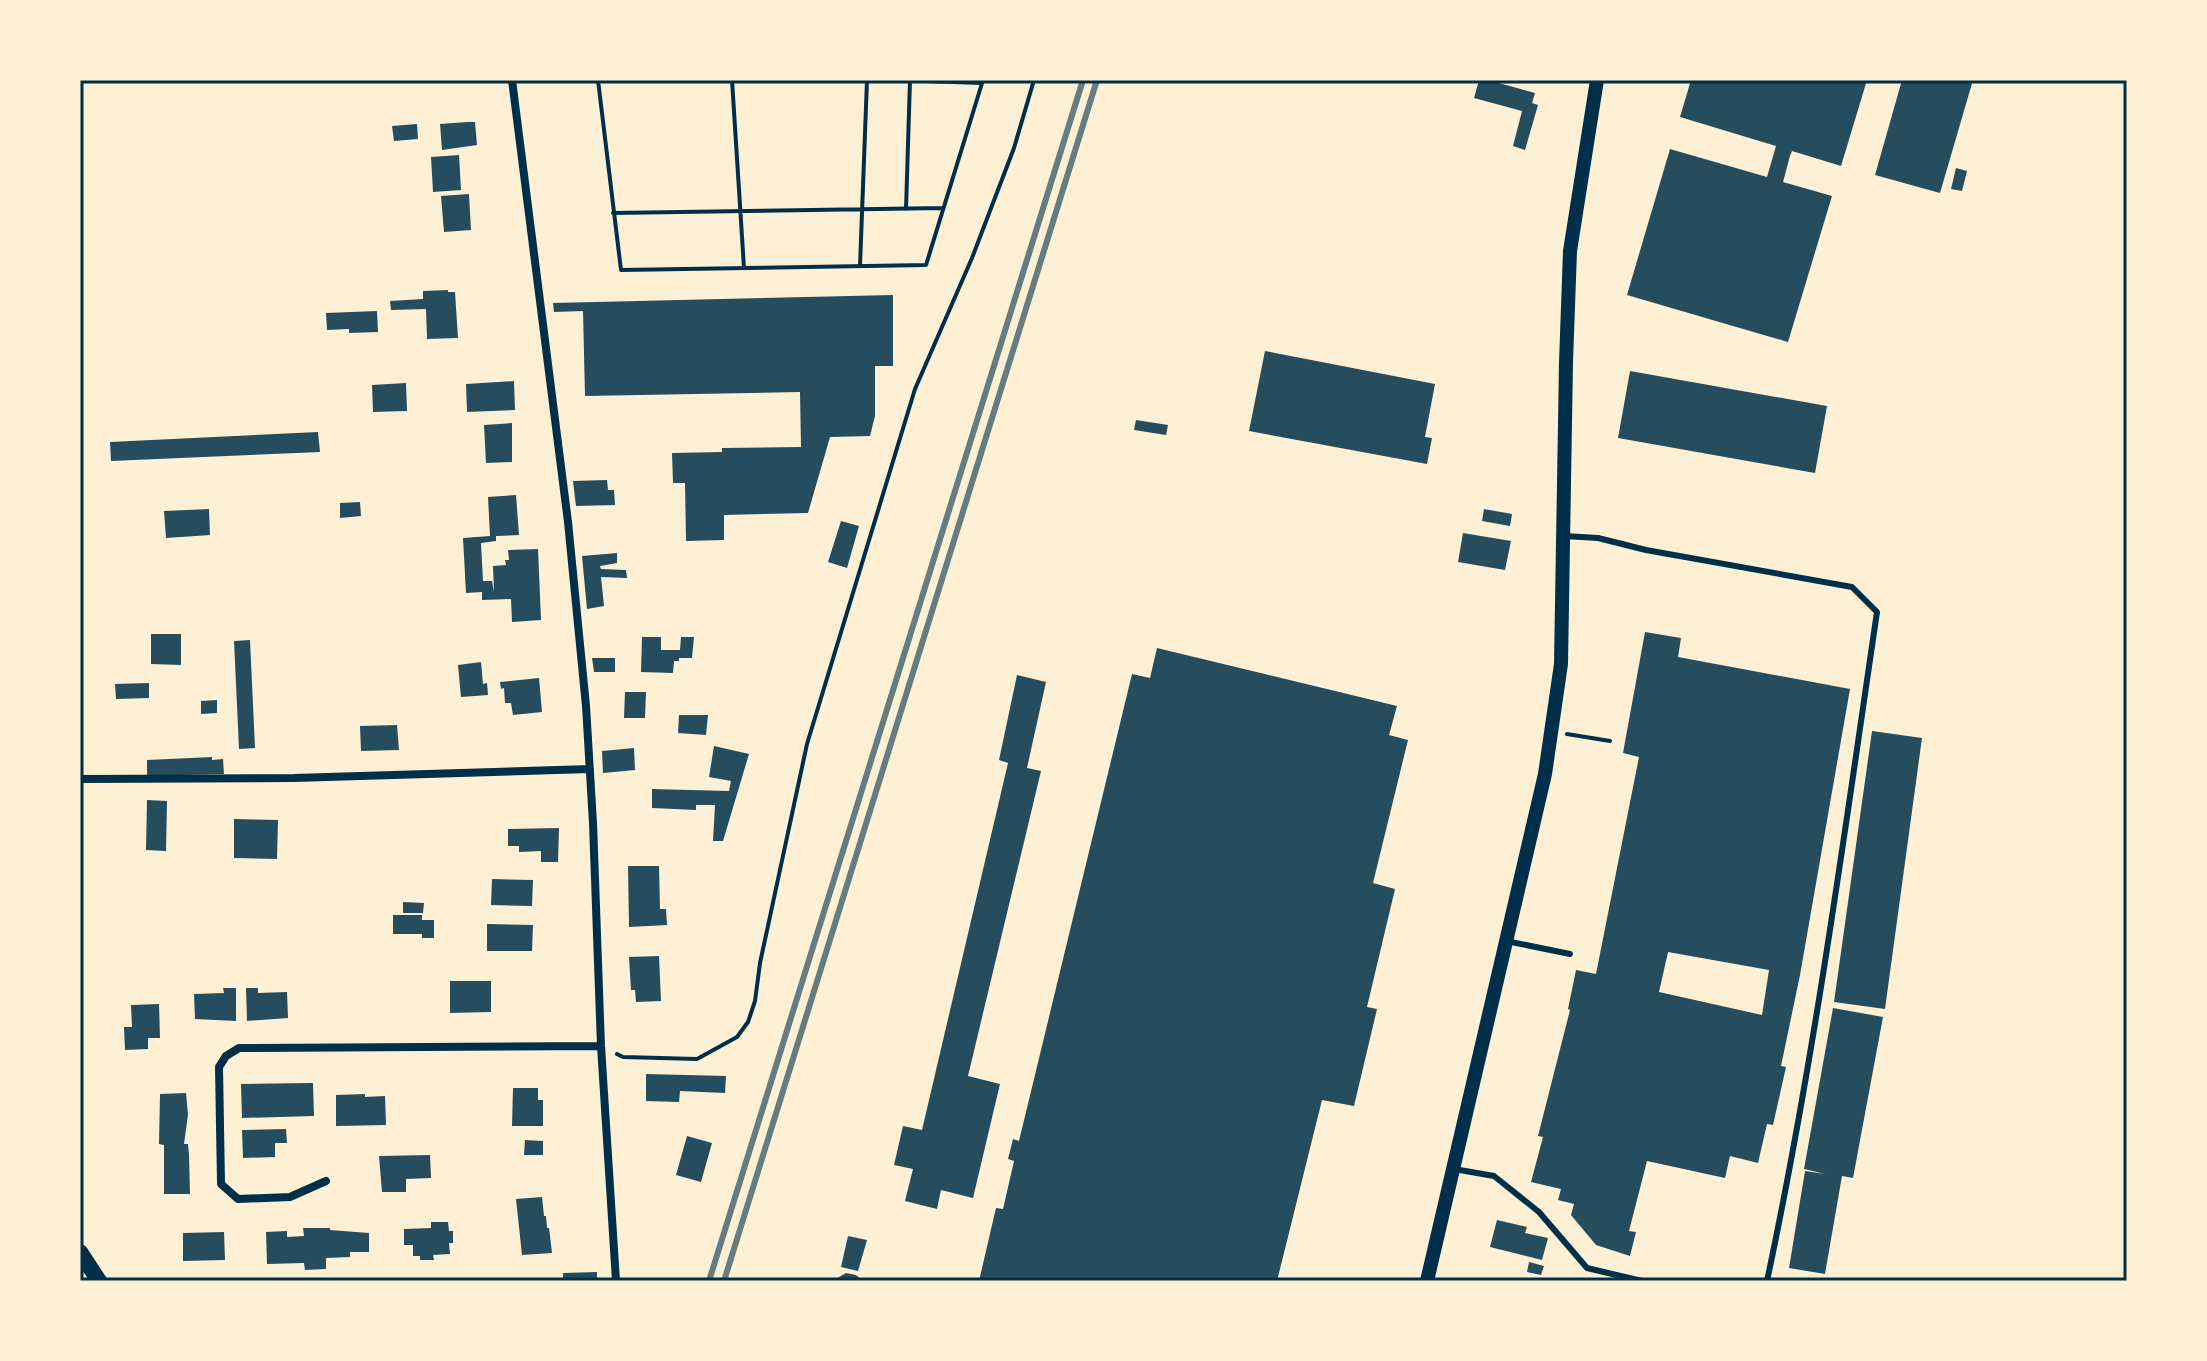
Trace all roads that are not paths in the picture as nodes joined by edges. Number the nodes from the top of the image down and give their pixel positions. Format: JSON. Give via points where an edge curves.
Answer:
{"nodes":[{"id":1,"x":512,"y":80,"type":"edge"},
{"id":2,"x":1597,"y":80,"type":"edge"},
{"id":3,"x":1564,"y":536,"type":"junction"},
{"id":4,"x":590,"y":769,"type":"junction"},
{"id":5,"x":80,"y":779,"type":"edge"},
{"id":6,"x":1506,"y":941,"type":"junction"},
{"id":7,"x":1570,"y":954,"type":"dead end"},
{"id":8,"x":601,"y":1046,"type":"junction"},
{"id":9,"x":1453,"y":1169,"type":"junction"},
{"id":10,"x":326,"y":1181,"type":"dead end"},
{"id":11,"x":80,"y":1252,"type":"edge"},
{"id":12,"x":99,"y":1281,"type":"edge"},
{"id":13,"x":616,"y":1281,"type":"edge"},
{"id":14,"x":1427,"y":1281,"type":"edge"},
{"id":15,"x":1642,"y":1281,"type":"edge"},
{"id":16,"x":1767,"y":1281,"type":"edge"}],
"edges":[{"from":1,"to":4,"type":"street","via":[[568,522]]},
{"from":2,"to":3,"type":"street","via":[[1570,251]]},
{"from":3,"to":6,"type":"street","via":[[1561,664],[1552,731]]},
{"from":3,"to":16,"type":"lane","via":[[1852,587],[1877,612],[1820,1001]]},
{"from":4,"to":5,"type":"street"},
{"from":4,"to":8,"type":"street"},
{"from":6,"to":7,"type":"lane"},
{"from":6,"to":9,"type":"street"},
{"from":8,"to":10,"type":"street","via":[[239,1048],[226,1056],[219,1067],[221,1184],[238,1199],[290,1197]]},
{"from":8,"to":13,"type":"street"},
{"from":9,"to":14,"type":"street"},
{"from":9,"to":15,"type":"lane","via":[[1494,1176],[1539,1212],[1587,1268]]},
{"from":11,"to":12,"type":"main road"}]}
